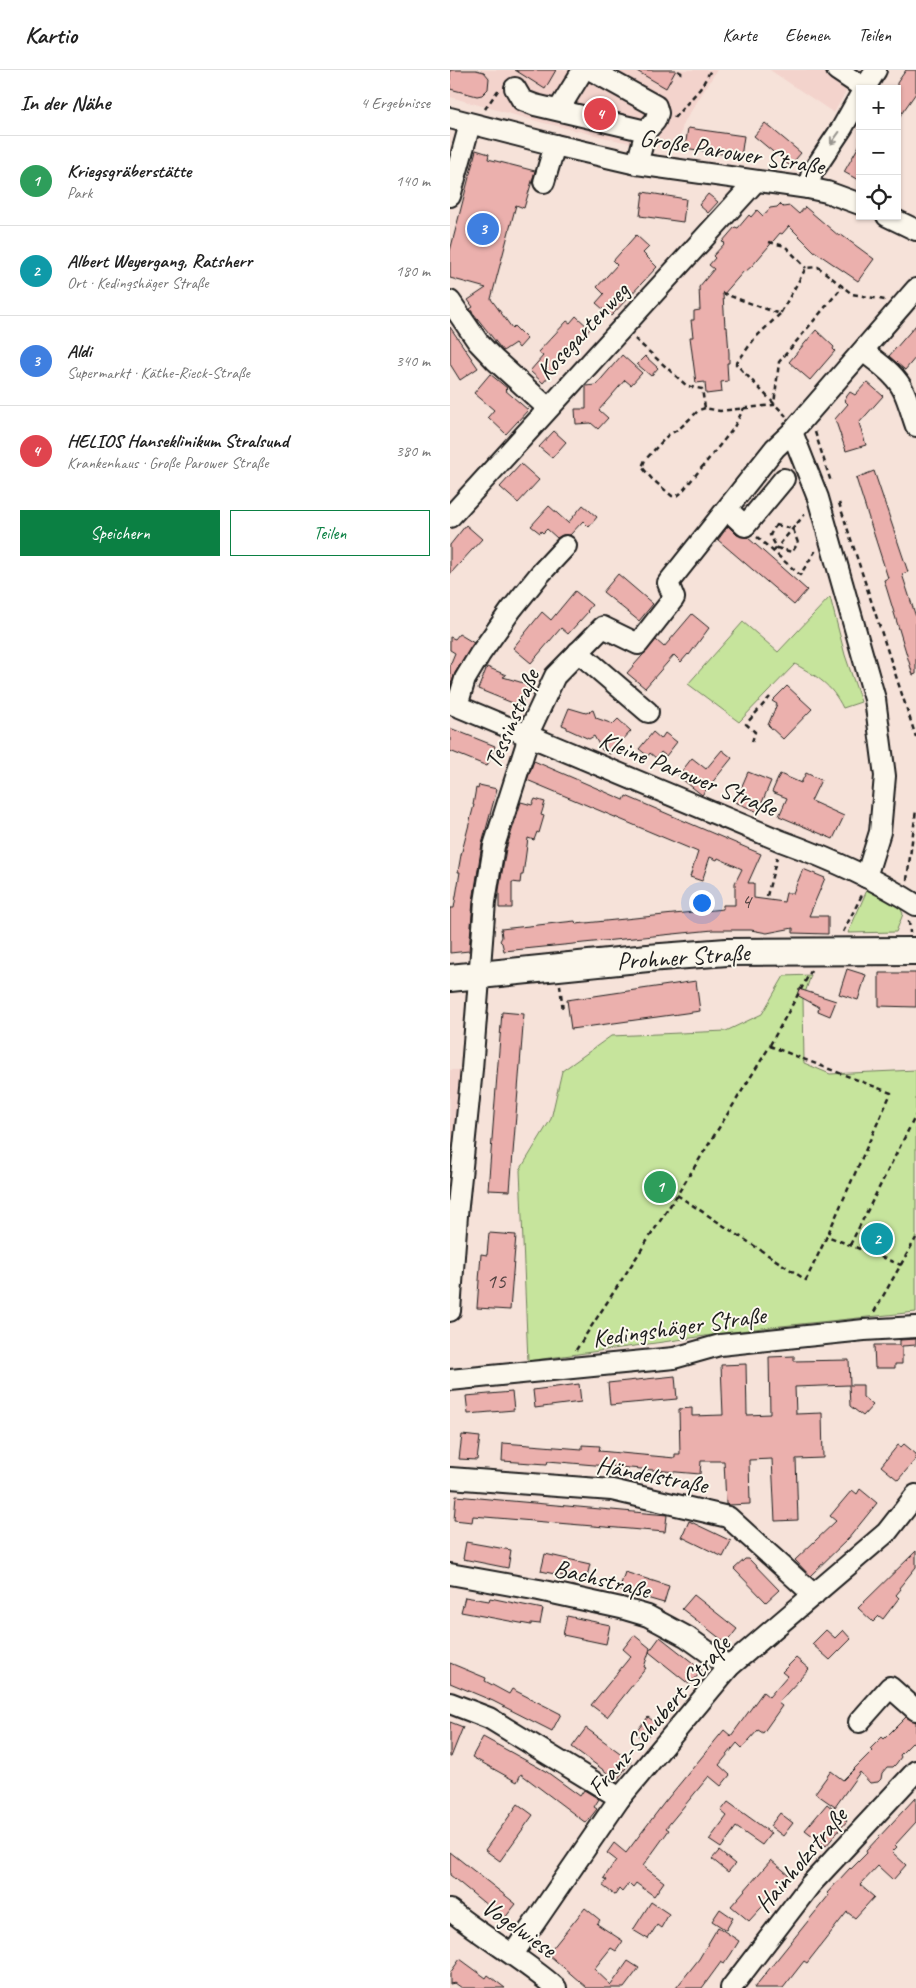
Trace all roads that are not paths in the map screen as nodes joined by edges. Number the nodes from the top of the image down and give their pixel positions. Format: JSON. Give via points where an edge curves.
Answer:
{"nodes":[{"id":1,"x":583,"y":70,"type":"edge"},
{"id":2,"x":591,"y":70,"type":"edge"},
{"id":3,"x":837,"y":70,"type":"edge"},
{"id":4,"x":876,"y":70,"type":"edge"},
{"id":5,"x":509,"y":85,"type":"road end"},
{"id":6,"x":856,"y":85,"type":"edge"},
{"id":7,"x":867,"y":85,"type":"edge"},
{"id":8,"x":856,"y":103,"type":"edge"},
{"id":9,"x":559,"y":109,"type":"junction"},
{"id":10,"x":450,"y":118,"type":"edge"},
{"id":11,"x":470,"y":124,"type":"junction"},
{"id":12,"x":646,"y":131,"type":"junction"},
{"id":13,"x":555,"y":145,"type":"junction"},
{"id":14,"x":637,"y":164,"type":"junction"},
{"id":15,"x":756,"y":181,"type":"junction"},
{"id":16,"x":544,"y":182,"type":"dead end"},
{"id":17,"x":808,"y":188,"type":"junction"},
{"id":18,"x":450,"y":196,"type":"edge"},
{"id":19,"x":856,"y":203,"type":"edge"},
{"id":20,"x":895,"y":220,"type":"edge"},
{"id":21,"x":916,"y":230,"type":"edge"},
{"id":22,"x":910,"y":296,"type":"edge"},
{"id":23,"x":450,"y":301,"type":"edge"},
{"id":24,"x":863,"y":351,"type":"junction"},
{"id":25,"x":910,"y":390,"type":"edge"},
{"id":26,"x":548,"y":408,"type":"junction"},
{"id":27,"x":799,"y":423,"type":"junction"},
{"id":28,"x":916,"y":426,"type":"edge"},
{"id":29,"x":784,"y":479,"type":"dead end"},
{"id":30,"x":727,"y":509,"type":"junction"},
{"id":31,"x":450,"y":517,"type":"edge"},
{"id":32,"x":566,"y":546,"type":"dead end"},
{"id":33,"x":578,"y":652,"type":"junction"},
{"id":34,"x":453,"y":705,"type":"edge"},
{"id":35,"x":648,"y":712,"type":"dead end"},
{"id":36,"x":527,"y":736,"type":"junction"},
{"id":37,"x":866,"y":877,"type":"junction"},
{"id":38,"x":910,"y":901,"type":"edge"},
{"id":39,"x":916,"y":951,"type":"edge"},
{"id":40,"x":480,"y":974,"type":"junction"},
{"id":41,"x":450,"y":978,"type":"edge"},
{"id":42,"x":453,"y":1215,"type":"edge"},
{"id":43,"x":450,"y":1311,"type":"edge"},
{"id":44,"x":916,"y":1327,"type":"edge"},
{"id":45,"x":450,"y":1380,"type":"edge"},
{"id":46,"x":450,"y":1478,"type":"edge"},
{"id":47,"x":916,"y":1496,"type":"edge"},
{"id":48,"x":450,"y":1574,"type":"edge"},
{"id":49,"x":814,"y":1595,"type":"junction"},
{"id":50,"x":729,"y":1667,"type":"junction"},
{"id":51,"x":450,"y":1704,"type":"edge"},
{"id":52,"x":916,"y":1710,"type":"edge"},
{"id":53,"x":860,"y":1722,"type":"dead end"},
{"id":54,"x":916,"y":1771,"type":"edge"},
{"id":55,"x":620,"y":1798,"type":"junction"},
{"id":56,"x":450,"y":1910,"type":"edge"},
{"id":57,"x":513,"y":1954,"type":"junction"},
{"id":58,"x":556,"y":1988,"type":"edge"},
{"id":59,"x":731,"y":1988,"type":"edge"}],
"edges":[{"from":1,"to":9,"type":"street"},
{"from":2,"to":12,"type":"street","via":[[656,106],[658,113]]},
{"from":3,"to":6,"type":"street"},
{"from":4,"to":7,"type":"street"},
{"from":5,"to":9,"type":"street","via":[[522,100]]},
{"from":8,"to":17,"type":"street","one_way":true,"via":[[812,172]]},
{"from":9,"to":12,"type":"street"},
{"from":10,"to":11,"type":"street","name":"Große Parower Straße"},
{"from":11,"to":13,"type":"street","name":"Große Parower Straße"},
{"from":11,"to":18,"type":"street"},
{"from":12,"to":14,"type":"street"},
{"from":13,"to":14,"type":"street","name":"Große Parower Straße"},
{"from":13,"to":16,"type":"street"},
{"from":14,"to":15,"type":"street","name":"Große Parower Straße"},
{"from":15,"to":17,"type":"street","name":"Große Parower Straße"},
{"from":15,"to":26,"type":"street","name":"Kosegartenweg"},
{"from":17,"to":19,"type":"street","name":"Große Parower Straße"},
{"from":20,"to":21,"type":"street"},
{"from":22,"to":24,"type":"street","name":"Tessinstraße"},
{"from":23,"to":26,"type":"street","via":[[478,342]]},
{"from":24,"to":25,"type":"street"},
{"from":24,"to":27,"type":"street","name":"Tessinstraße"},
{"from":25,"to":28,"type":"street"},
{"from":26,"to":31,"type":"street","name":"Kosegartenweg"},
{"from":27,"to":30,"type":"street","name":"Tessinstraße"},
{"from":27,"to":37,"type":"street","via":[[875,699],[885,776],[880,832]]},
{"from":29,"to":30,"type":"street","via":[[745,526]]},
{"from":30,"to":33,"type":"street","name":"Tessinstraße","via":[[668,583],[674,598],[638,644],[603,627]]},
{"from":32,"to":34,"type":"street","via":[[522,596],[480,654]]},
{"from":33,"to":35,"type":"street"},
{"from":33,"to":36,"type":"street","name":"Tessinstraße","via":[[555,676]]},
{"from":34,"to":36,"type":"street","name":"Kleine Parower Straße"},
{"from":36,"to":37,"type":"street","name":"Kleine Parower Straße","via":[[825,857]]},
{"from":36,"to":40,"type":"street","name":"Tessinstraße","via":[[494,846],[485,902]]},
{"from":37,"to":38,"type":"street","name":"Kleine Parower Straße"},
{"from":39,"to":40,"type":"main road","name":"Prohner Straße","via":[[727,952]]},
{"from":40,"to":41,"type":"main road","name":"Prohner Straße"},
{"from":40,"to":42,"type":"street","name":"Tessinstraße"},
{"from":42,"to":43,"type":"street","name":"Tessinstraße"},
{"from":44,"to":45,"type":"street","name":"Kedingshäger Straße","via":[[720,1345],[674,1358]]},
{"from":46,"to":49,"type":"street","name":"Händelstraße","via":[[612,1490],[728,1517]]},
{"from":47,"to":49,"type":"street","name":"Franz-Schubert-Straße","via":[[887,1532]]},
{"from":48,"to":50,"type":"street","name":"Bachstraße","via":[[539,1590],[648,1616],[688,1637]]},
{"from":49,"to":50,"type":"street","name":"Franz-Schubert-Straße"},
{"from":50,"to":55,"type":"street","name":"Franz-Schubert-Straße"},
{"from":51,"to":55,"type":"street","via":[[489,1718]]},
{"from":52,"to":53,"type":"street","via":[[890,1687]]},
{"from":54,"to":59,"type":"street","name":"Hainholzstraße","via":[[810,1885]]},
{"from":55,"to":57,"type":"street","name":"Franz-Schubert-Straße"},
{"from":56,"to":57,"type":"street","name":"Vogelwiese","via":[[478,1933]]},
{"from":57,"to":58,"type":"street","name":"Vogelwiese"}]}
